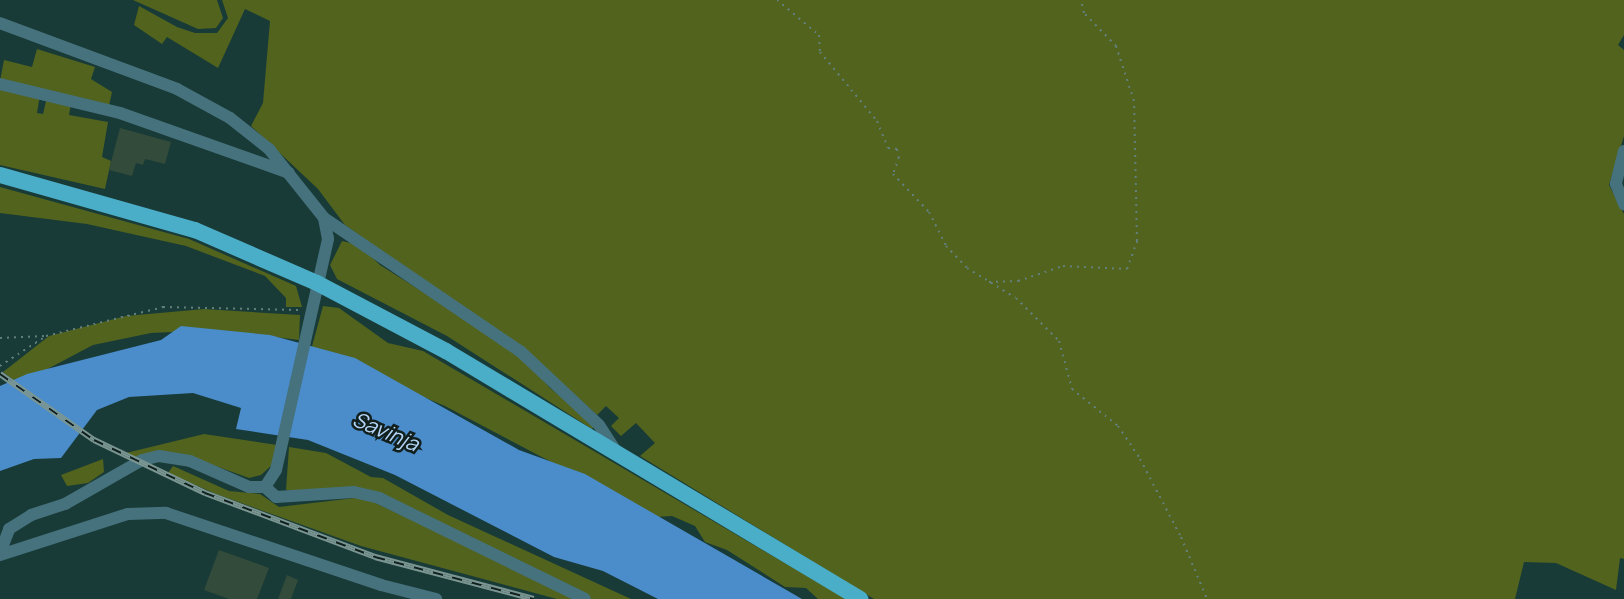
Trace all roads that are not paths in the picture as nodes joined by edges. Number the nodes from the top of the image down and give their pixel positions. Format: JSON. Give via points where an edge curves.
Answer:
{"nodes":[{"id":1,"x":0,"y":23,"type":"edge"},
{"id":2,"x":0,"y":84,"type":"edge"},
{"id":3,"x":1624,"y":151,"type":"edge"},
{"id":4,"x":289,"y":174,"type":"junction"},
{"id":5,"x":0,"y":175,"type":"edge"},
{"id":6,"x":1624,"y":204,"type":"edge"},
{"id":7,"x":324,"y":218,"type":"junction"},
{"id":8,"x":317,"y":283,"type":"junction"},
{"id":9,"x":617,"y":453,"type":"junction"},
{"id":10,"x":265,"y":487,"type":"junction"},
{"id":11,"x":0,"y":554,"type":"edge"},
{"id":12,"x":436,"y":599,"type":"edge"},
{"id":13,"x":585,"y":599,"type":"edge"},
{"id":14,"x":860,"y":599,"type":"edge"}],
"edges":[{"from":1,"to":4,"type":"street","via":[[199,99],[269,149]]},
{"from":2,"to":4,"type":"street","via":[[120,113]]},
{"from":3,"to":6,"type":"street","via":[[1616,184]]},
{"from":4,"to":7,"type":"street"},
{"from":5,"to":8,"type":"main road","via":[[195,230]]},
{"from":7,"to":8,"type":"street","via":[[328,239]]},
{"from":7,"to":9,"type":"street","via":[[520,351],[599,425]]},
{"from":8,"to":9,"type":"main road","via":[[446,351]]},
{"from":8,"to":10,"type":"street","via":[[279,453]]},
{"from":9,"to":14,"type":"main road"},
{"from":10,"to":11,"type":"street","via":[[221,478],[191,461],[159,456],[142,460],[65,504],[31,515],[9,529]]},
{"from":10,"to":13,"type":"street","via":[[282,498],[354,492],[379,498]]},
{"from":11,"to":12,"type":"street","via":[[128,513],[166,513]]}]}
